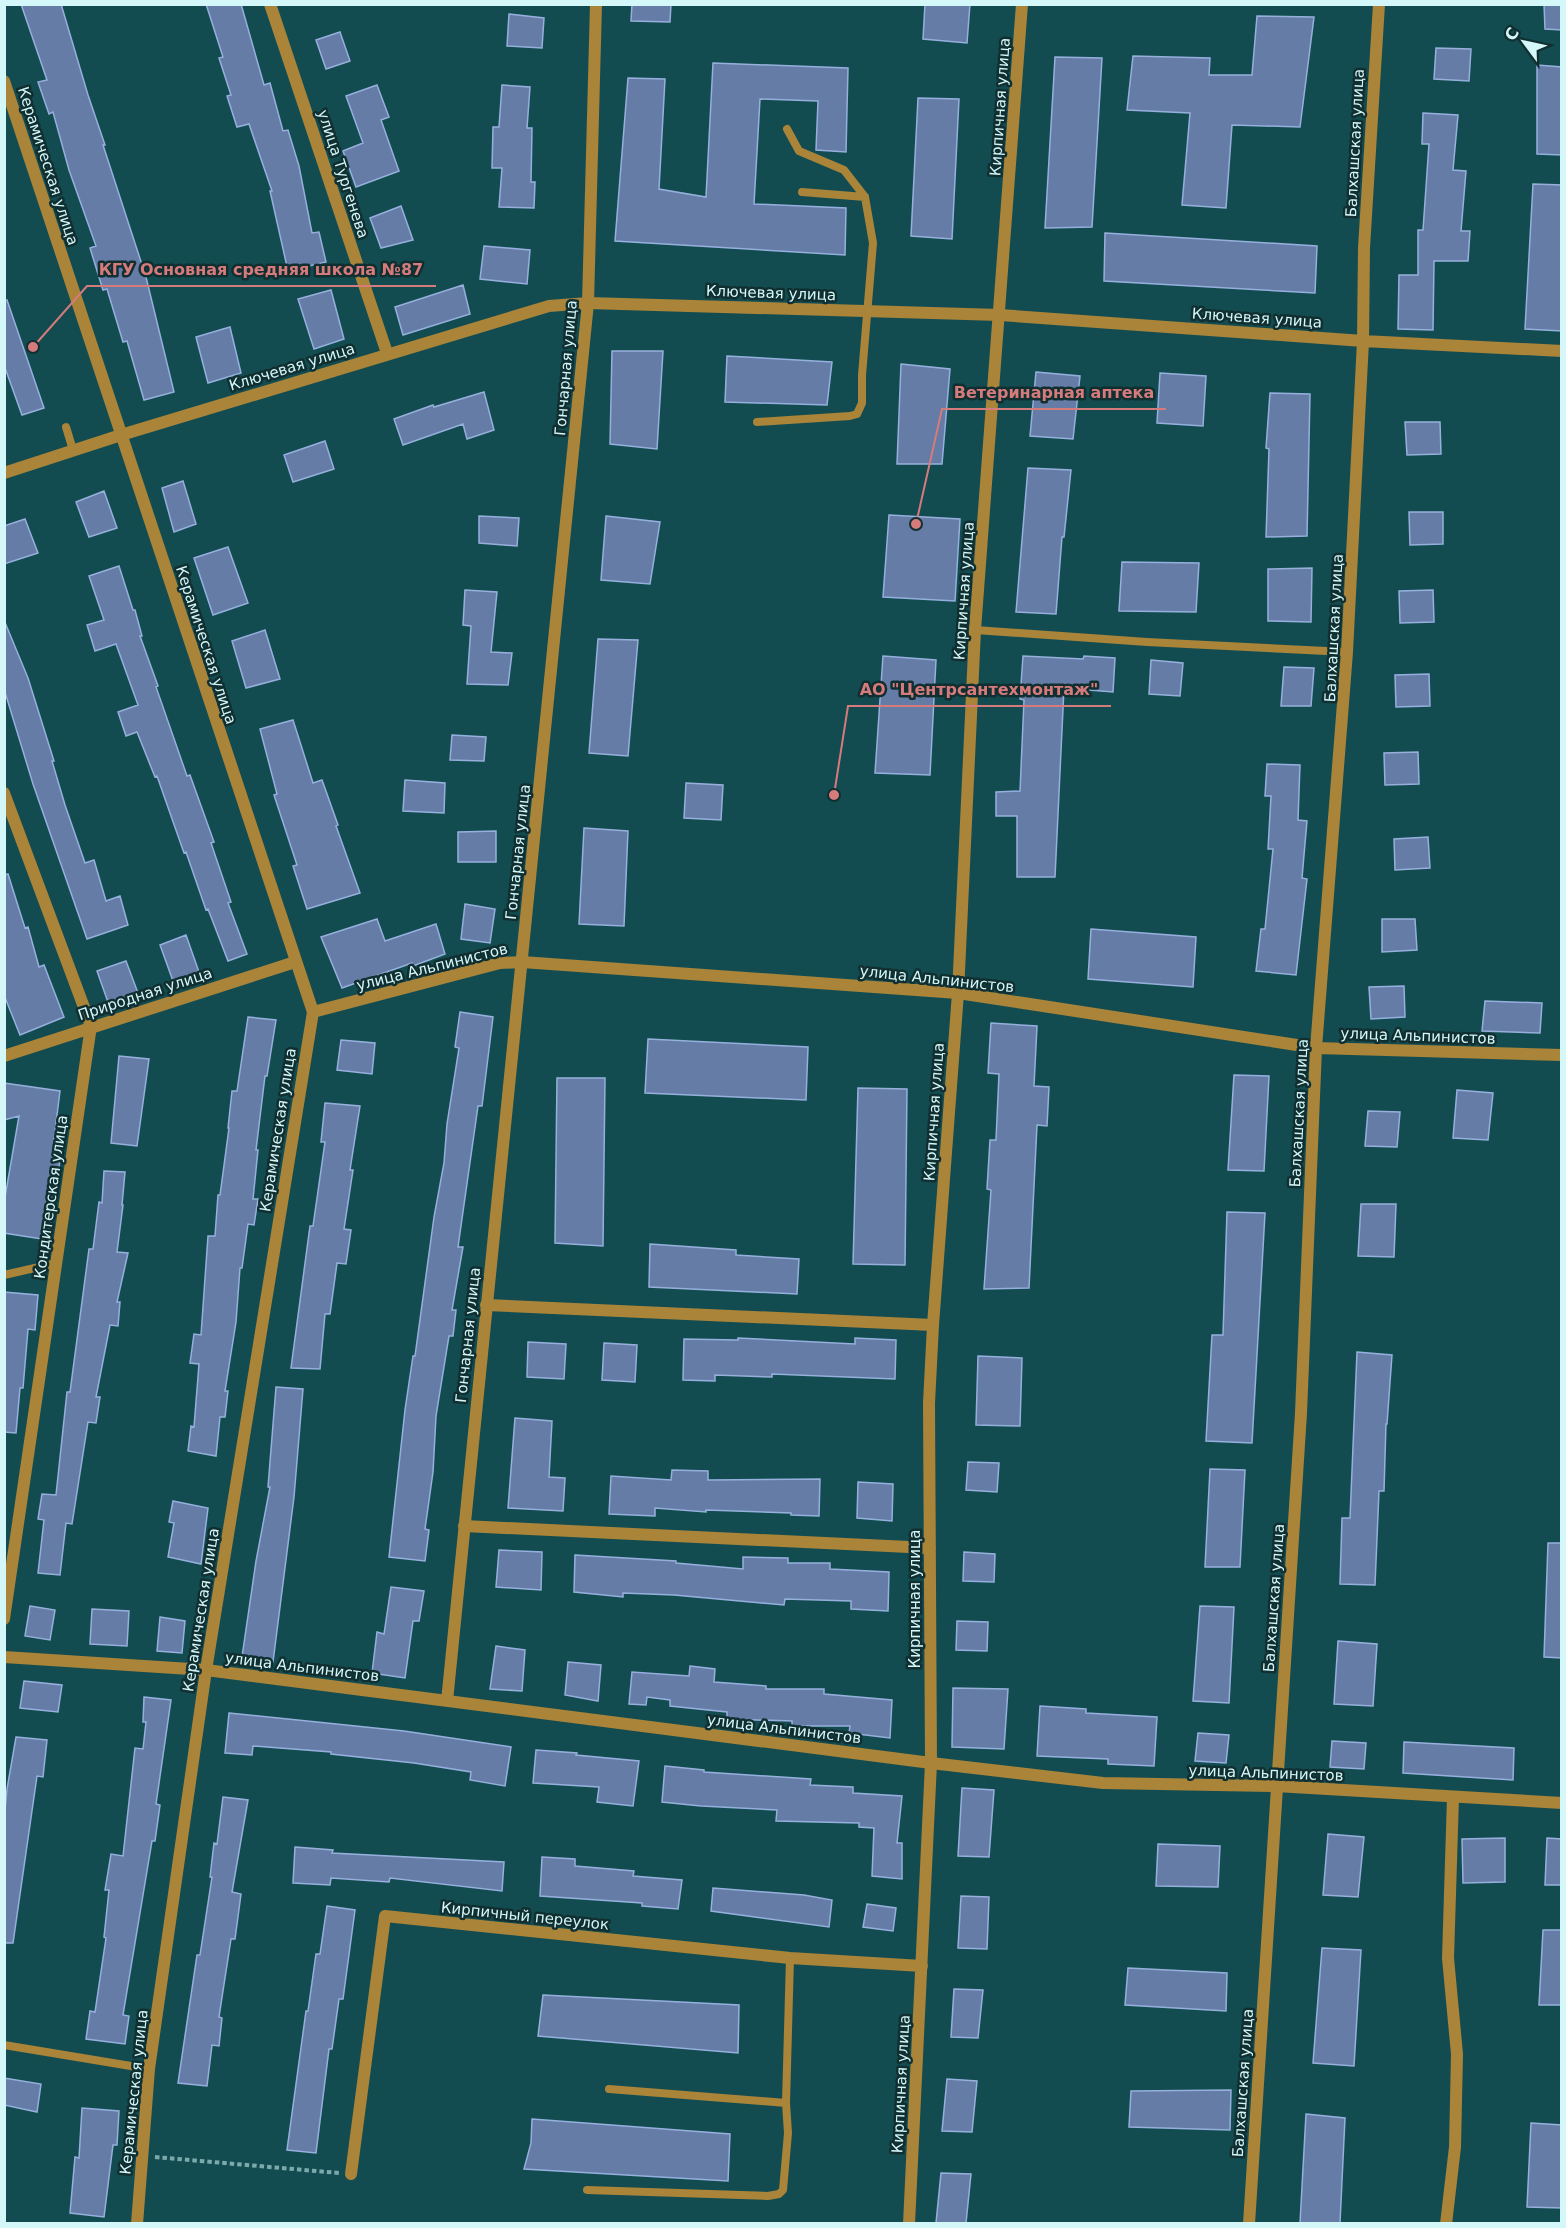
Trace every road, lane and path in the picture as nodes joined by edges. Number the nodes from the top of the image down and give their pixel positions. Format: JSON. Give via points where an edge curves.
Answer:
{"nodes":[{"id":1,"x":270,"y":4,"type":"edge"},
{"id":2,"x":596,"y":4,"type":"edge"},
{"id":3,"x":1022,"y":4,"type":"edge"},
{"id":4,"x":1379,"y":4,"type":"edge"},
{"id":5,"x":4,"y":81,"type":"edge"},
{"id":6,"x":787,"y":129,"type":"dead end"},
{"id":7,"x":802,"y":192,"type":"dead end"},
{"id":8,"x":865,"y":197,"type":"junction"},
{"id":9,"x":588,"y":303,"type":"junction"},
{"id":10,"x":866,"y":311,"type":"junction"},
{"id":11,"x":1000,"y":315,"type":"junction"},
{"id":12,"x":1363,"y":341,"type":"junction"},
{"id":13,"x":1562,"y":351,"type":"edge"},
{"id":14,"x":387,"y":353,"type":"junction"},
{"id":15,"x":757,"y":422,"type":"dead end"},
{"id":16,"x":66,"y":427,"type":"dead end"},
{"id":17,"x":121,"y":435,"type":"junction"},
{"id":18,"x":73,"y":450,"type":"junction"},
{"id":19,"x":4,"y":472,"type":"edge"},
{"id":20,"x":975,"y":630,"type":"junction"},
{"id":21,"x":1347,"y":652,"type":"junction"},
{"id":22,"x":4,"y":792,"type":"edge"},
{"id":23,"x":295,"y":962,"type":"junction"},
{"id":24,"x":522,"y":962,"type":"junction"},
{"id":25,"x":958,"y":993,"type":"junction"},
{"id":26,"x":313,"y":1012,"type":"junction"},
{"id":27,"x":91,"y":1026,"type":"junction"},
{"id":28,"x":1316,"y":1048,"type":"junction"},
{"id":29,"x":1562,"y":1055,"type":"edge"},
{"id":30,"x":4,"y":1056,"type":"edge"},
{"id":31,"x":57,"y":1263,"type":"junction"},
{"id":32,"x":4,"y":1275,"type":"edge"},
{"id":33,"x":486,"y":1305,"type":"junction"},
{"id":34,"x":933,"y":1325,"type":"junction"},
{"id":35,"x":464,"y":1526,"type":"junction"},
{"id":36,"x":930,"y":1548,"type":"junction"},
{"id":37,"x":4,"y":1619,"type":"edge"},
{"id":38,"x":4,"y":1658,"type":"edge"},
{"id":39,"x":206,"y":1670,"type":"junction"},
{"id":40,"x":447,"y":1701,"type":"junction"},
{"id":41,"x":931,"y":1763,"type":"junction"},
{"id":42,"x":1276,"y":1786,"type":"junction"},
{"id":43,"x":1453,"y":1797,"type":"junction"},
{"id":44,"x":1562,"y":1803,"type":"edge"},
{"id":45,"x":790,"y":1958,"type":"junction"},
{"id":46,"x":922,"y":1966,"type":"junction"},
{"id":47,"x":4,"y":2045,"type":"edge"},
{"id":48,"x":149,"y":2069,"type":"junction"},
{"id":49,"x":609,"y":2089,"type":"dead end"},
{"id":50,"x":786,"y":2103,"type":"junction"},
{"id":51,"x":142,"y":2156,"type":"junction"},
{"id":52,"x":351,"y":2174,"type":"joint"},
{"id":53,"x":587,"y":2190,"type":"dead end"},
{"id":54,"x":136,"y":2223,"type":"edge"},
{"id":55,"x":909,"y":2223,"type":"edge"},
{"id":56,"x":1249,"y":2223,"type":"edge"},
{"id":57,"x":1446,"y":2223,"type":"edge"}],
"edges":[{"from":1,"to":14,"type":"street","name":"улица Тургенева"},
{"from":2,"to":9,"type":"street","name":"Гончарная улица"},
{"from":3,"to":11,"type":"street","name":"Кирпичная улица"},
{"from":4,"to":12,"type":"street","name":"Балхашская улица","via":[[1364,248]]},
{"from":5,"to":17,"type":"street","name":"Керамическая улица"},
{"from":6,"to":8,"type":"lane","via":[[799,151],[844,170]]},
{"from":7,"to":8,"type":"lane"},
{"from":8,"to":10,"type":"lane","via":[[873,243]]},
{"from":9,"to":10,"type":"street","name":"Ключевая улица"},
{"from":9,"to":14,"type":"street","name":"Ключевая улица","via":[[549,306]]},
{"from":9,"to":24,"type":"street","name":"Гончарная улица"},
{"from":10,"to":11,"type":"street","name":"Ключевая улица"},
{"from":10,"to":15,"type":"lane","via":[[862,403],[856,414]]},
{"from":11,"to":12,"type":"street","name":"Ключевая улица"},
{"from":11,"to":20,"type":"street","name":"Кирпичная улица"},
{"from":12,"to":13,"type":"street","name":"Ключевая улица"},
{"from":12,"to":21,"type":"street","name":"Балхашская улица"},
{"from":14,"to":17,"type":"street","name":"Ключевая улица"},
{"from":16,"to":18,"type":"lane"},
{"from":17,"to":18,"type":"street","name":"Ключевая улица"},
{"from":17,"to":23,"type":"street","name":"Керамическая улица"},
{"from":18,"to":19,"type":"street","name":"Ключевая улица"},
{"from":20,"to":21,"type":"lane"},
{"from":20,"to":25,"type":"street","name":"Кирпичная улица"},
{"from":21,"to":28,"type":"street","name":"Балхашская улица"},
{"from":22,"to":27,"type":"street","name":"Кондитерская улица"},
{"from":23,"to":26,"type":"street","name":"Керамическая улица"},
{"from":23,"to":27,"type":"street","name":"Природная улица"},
{"from":24,"to":25,"type":"street","name":"улица Альпинистов"},
{"from":24,"to":26,"type":"street","name":"улица Альпинистов","via":[[500,963]]},
{"from":24,"to":33,"type":"street","name":"Гончарная улица"},
{"from":25,"to":28,"type":"street","name":"улица Альпинистов"},
{"from":25,"to":34,"type":"street","name":"Кирпичная улица"},
{"from":26,"to":39,"type":"street","name":"Керамическая улица"},
{"from":27,"to":30,"type":"street","name":"Природная улица"},
{"from":27,"to":31,"type":"street","name":"Кондитерская улица"},
{"from":28,"to":29,"type":"street","name":"улица Альпинистов"},
{"from":28,"to":42,"type":"street","name":"Балхашская улица","via":[[1301,1413]]},
{"from":31,"to":32,"type":"lane"},
{"from":31,"to":37,"type":"street","name":"Кондитерская улица"},
{"from":33,"to":34,"type":"street"},
{"from":33,"to":35,"type":"street","name":"Гончарная улица"},
{"from":34,"to":36,"type":"street","name":"Кирпичная улица"},
{"from":35,"to":36,"type":"street"},
{"from":35,"to":40,"type":"street","name":"Гончарная улица"},
{"from":36,"to":41,"type":"street","name":"Кирпичная улица"},
{"from":38,"to":39,"type":"street","name":"улица Альпинистов"},
{"from":39,"to":40,"type":"street","name":"улица Альпинистов"},
{"from":39,"to":48,"type":"street","name":"Керамическая улица"},
{"from":40,"to":41,"type":"street","name":"улица Альпинистов"},
{"from":41,"to":42,"type":"street","name":"улица Альпинистов","via":[[1103,1783]]},
{"from":41,"to":46,"type":"street","name":"Кирпичная улица"},
{"from":42,"to":43,"type":"street","name":"улица Альпинистов"},
{"from":42,"to":56,"type":"street","name":"Балхашская улица"},
{"from":43,"to":44,"type":"street","name":"улица Альпинистов"},
{"from":43,"to":57,"type":"street","via":[[1448,1958],[1457,2054],[1455,2147]]},
{"from":45,"to":46,"type":"street","name":"Кирпичный переулок"},
{"from":45,"to":50,"type":"lane"},
{"from":45,"to":52,"type":"street","name":"Кирпичный переулок","via":[[385,1916]]},
{"from":46,"to":55,"type":"street","name":"Кирпичная улица"},
{"from":47,"to":48,"type":"lane"},
{"from":48,"to":51,"type":"street","name":"Керамическая улица"},
{"from":49,"to":50,"type":"lane"},
{"from":50,"to":53,"type":"lane","via":[[786,2162],[779,2194]]},
{"from":51,"to":52,"type":"path"},
{"from":51,"to":54,"type":"street","name":"Керамическая улица"}]}
